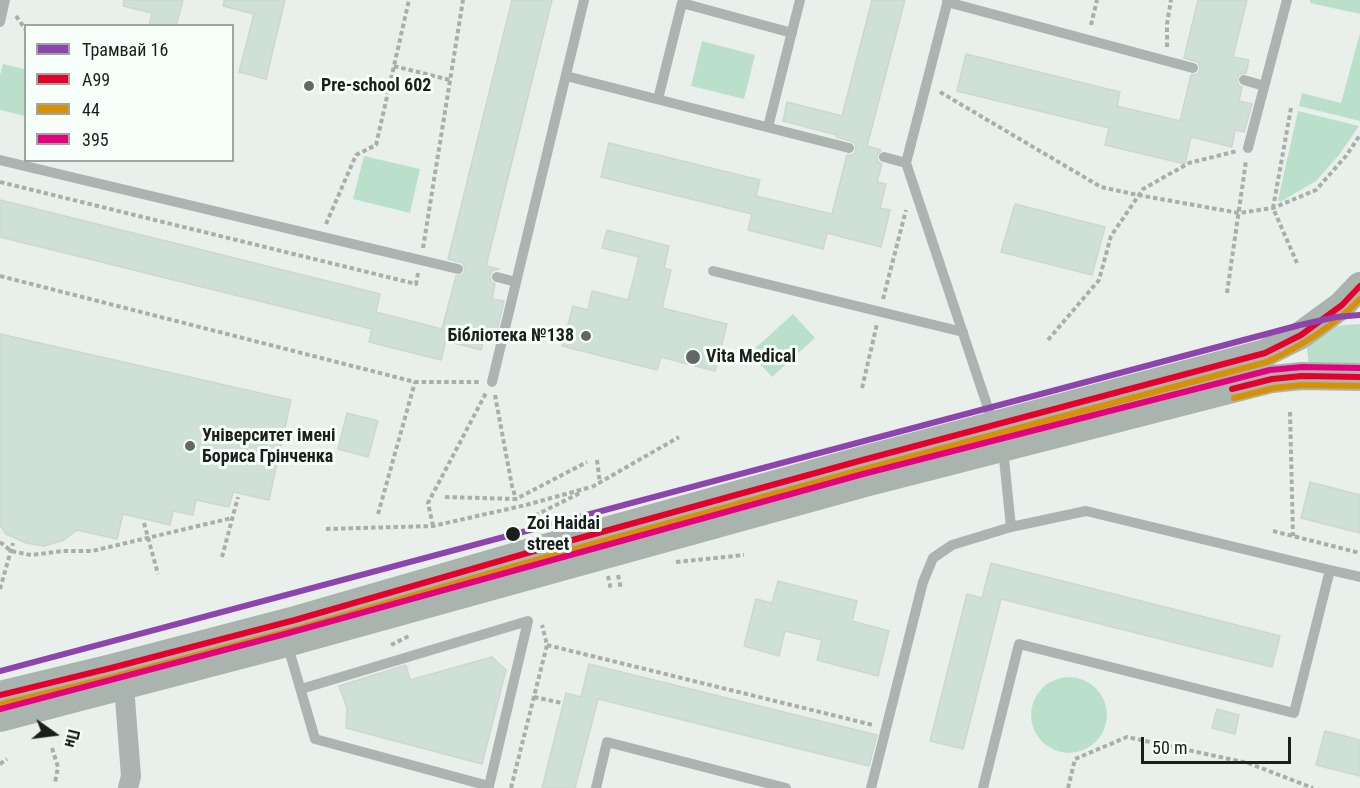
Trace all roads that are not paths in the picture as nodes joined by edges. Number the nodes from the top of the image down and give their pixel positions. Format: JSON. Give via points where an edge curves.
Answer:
{"nodes":[{"id":1,"x":5,"y":0,"type":"edge"},
{"id":2,"x":584,"y":0,"type":"edge"},
{"id":3,"x":800,"y":0,"type":"edge"},
{"id":4,"x":1287,"y":0,"type":"edge"},
{"id":5,"x":947,"y":1,"type":"edge"},
{"id":6,"x":0,"y":22,"type":"edge"},
{"id":7,"x":792,"y":33,"type":"junction"},
{"id":8,"x":1193,"y":68,"type":"dead end"},
{"id":9,"x":566,"y":76,"type":"junction"},
{"id":10,"x":1244,"y":80,"type":"dead end"},
{"id":11,"x":1264,"y":86,"type":"junction"},
{"id":12,"x":658,"y":99,"type":"junction"},
{"id":13,"x":768,"y":127,"type":"junction"},
{"id":14,"x":849,"y":148,"type":"dead end"},
{"id":15,"x":1248,"y":148,"type":"road end"},
{"id":16,"x":884,"y":157,"type":"dead end"},
{"id":17,"x":0,"y":160,"type":"edge"},
{"id":18,"x":906,"y":163,"type":"junction"},
{"id":19,"x":458,"y":269,"type":"dead end"},
{"id":20,"x":713,"y":271,"type":"dead end"},
{"id":21,"x":497,"y":277,"type":"dead end"},
{"id":22,"x":516,"y":282,"type":"junction"},
{"id":23,"x":1360,"y":286,"type":"edge"},
{"id":24,"x":963,"y":332,"type":"junction"},
{"id":25,"x":1360,"y":377,"type":"edge"},
{"id":26,"x":492,"y":382,"type":"road end"},
{"id":27,"x":999,"y":437,"type":"junction"},
{"id":28,"x":1011,"y":527,"type":"junction"},
{"id":29,"x":1330,"y":570,"type":"junction"},
{"id":30,"x":1360,"y":577,"type":"edge"},
{"id":31,"x":286,"y":643,"type":"junction"},
{"id":32,"x":124,"y":686,"type":"junction"},
{"id":33,"x":301,"y":689,"type":"junction"},
{"id":34,"x":0,"y":695,"type":"edge"},
{"id":35,"x":0,"y":718,"type":"edge"},
{"id":36,"x":128,"y":788,"type":"edge"},
{"id":37,"x":596,"y":788,"type":"edge"},
{"id":38,"x":786,"y":788,"type":"edge"},
{"id":39,"x":871,"y":788,"type":"edge"},
{"id":40,"x":983,"y":788,"type":"edge"}],
"edges":[{"from":1,"to":6,"type":"lane"},
{"from":2,"to":9,"type":"lane"},
{"from":3,"to":7,"type":"lane"},
{"from":4,"to":11,"type":"lane"},
{"from":5,"to":8,"type":"lane"},
{"from":5,"to":18,"type":"lane"},
{"from":7,"to":12,"type":"lane","via":[[682,3]]},
{"from":7,"to":13,"type":"lane"},
{"from":9,"to":12,"type":"lane"},
{"from":9,"to":22,"type":"lane"},
{"from":10,"to":11,"type":"lane"},
{"from":11,"to":15,"type":"lane"},
{"from":12,"to":13,"type":"lane"},
{"from":13,"to":14,"type":"lane"},
{"from":16,"to":18,"type":"lane"},
{"from":17,"to":19,"type":"lane"},
{"from":18,"to":24,"type":"lane"},
{"from":20,"to":24,"type":"lane"},
{"from":21,"to":22,"type":"lane"},
{"from":22,"to":26,"type":"lane"},
{"from":23,"to":27,"type":"main road","via":[[1342,305],[1300,335],[1265,353]]},
{"from":24,"to":27,"type":"lane"},
{"from":25,"to":27,"type":"main road","via":[[1272,379]]},
{"from":27,"to":28,"type":"lane"},
{"from":27,"to":31,"type":"main road","via":[[865,483]]},
{"from":27,"to":34,"type":"main road","via":[[848,464],[295,620]]},
{"from":28,"to":29,"type":"lane","via":[[1086,511]]},
{"from":28,"to":39,"type":"lane","via":[[952,545],[933,558],[923,582]]},
{"from":29,"to":30,"type":"lane"},
{"from":29,"to":40,"type":"lane","via":[[1294,712],[1018,644]]},
{"from":31,"to":32,"type":"main road"},
{"from":31,"to":33,"type":"lane"},
{"from":32,"to":35,"type":"main road"},
{"from":32,"to":36,"type":"street","via":[[131,776]]},
{"from":33,"to":33,"type":"lane","via":[[315,739],[489,786],[528,621]]},
{"from":37,"to":38,"type":"lane","via":[[607,742]]}]}
